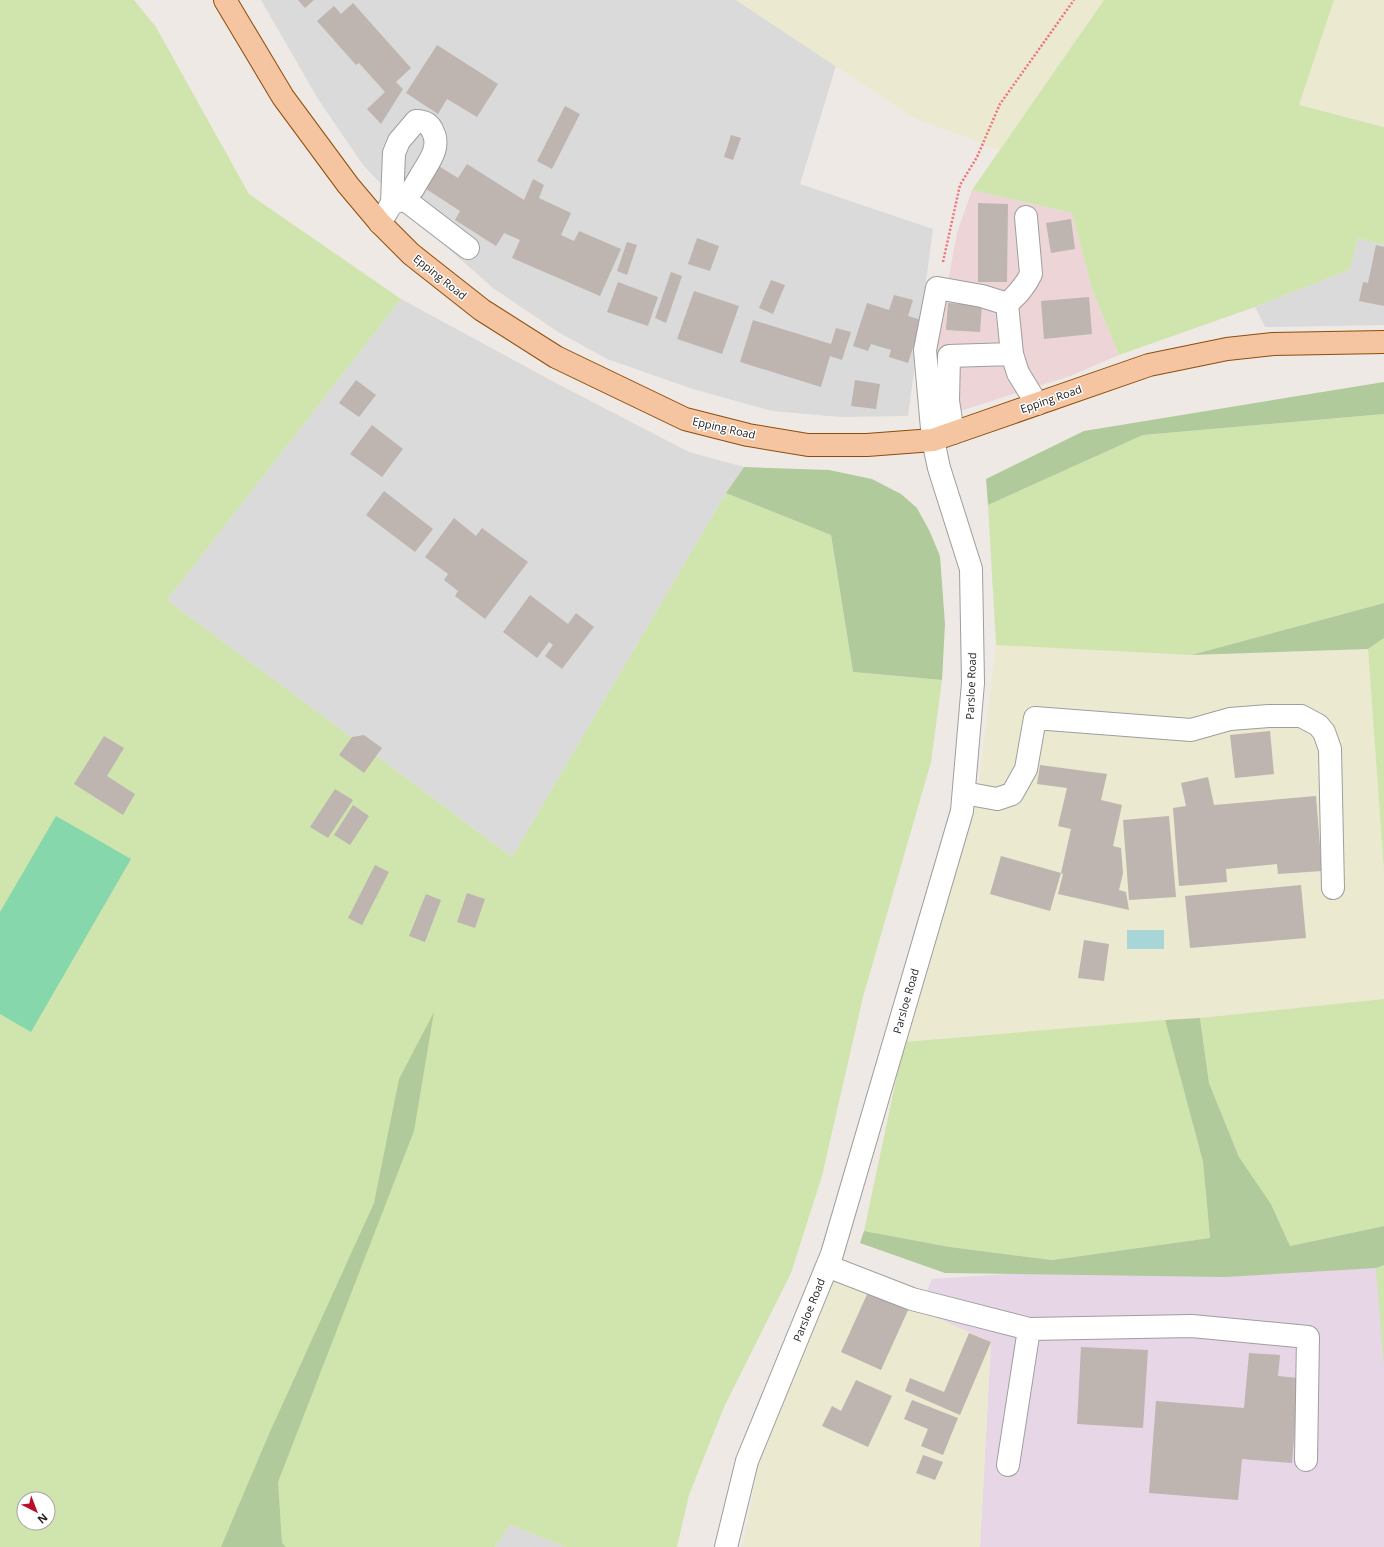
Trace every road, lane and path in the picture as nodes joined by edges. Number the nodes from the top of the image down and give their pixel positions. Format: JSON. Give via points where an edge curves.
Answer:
{"nodes":[{"id":1,"x":225,"y":0,"type":"edge"},
{"id":2,"x":1074,"y":0,"type":"edge"},
{"id":3,"x":1026,"y":218,"type":"dead end"},
{"id":4,"x":380,"y":223,"type":"junction"},
{"id":5,"x":468,"y":248,"type":"dead end"},
{"id":6,"x":937,"y":288,"type":"junction"},
{"id":7,"x":1007,"y":304,"type":"junction"},
{"id":8,"x":1384,"y":342,"type":"edge"},
{"id":9,"x":1012,"y":354,"type":"junction"},
{"id":10,"x":1037,"y":404,"type":"junction"},
{"id":11,"x":943,"y":437,"type":"junction"},
{"id":12,"x":964,"y":793,"type":"junction"},
{"id":13,"x":1333,"y":888,"type":"dead end"},
{"id":14,"x":827,"y":1266,"type":"junction"},
{"id":15,"x":1029,"y":1329,"type":"junction"},
{"id":16,"x":1306,"y":1460,"type":"dead end"},
{"id":17,"x":1008,"y":1465,"type":"dead end"},
{"id":18,"x":726,"y":1547,"type":"edge"}],
"edges":[{"from":1,"to":4,"type":"main road","name":"Epping Road","via":[[283,97],[348,185]]},
{"from":2,"to":6,"type":"path","via":[[1000,104],[977,157],[960,185]]},
{"from":3,"to":7,"type":"street","via":[[1031,274],[1020,292]]},
{"from":4,"to":5,"type":"street","via":[[398,201]]},
{"from":4,"to":11,"type":"main road","name":"Epping Road","via":[[412,254],[482,310],[556,357],[685,419],[748,435],[808,445],[867,445]]},
{"from":6,"to":7,"type":"street","via":[[982,296]]},
{"from":6,"to":11,"type":"street","via":[[925,350]]},
{"from":7,"to":9,"type":"street"},
{"from":8,"to":10,"type":"main road","name":"Epping Road","via":[[1273,344],[1227,349],[1149,365]]},
{"from":9,"to":10,"type":"street","via":[[1018,373]]},
{"from":9,"to":11,"type":"street","via":[[949,356],[948,401]]},
{"from":10,"to":11,"type":"main road","name":"Epping Road"},
{"from":11,"to":12,"type":"street","name":"Parsloe Road","via":[[939,468],[971,569],[973,683]]},
{"from":12,"to":13,"type":"street","via":[[997,799],[1012,794],[1026,769],[1035,718],[1191,730],[1230,719],[1301,716],[1318,725],[1324,732],[1330,749]]},
{"from":12,"to":14,"type":"street","name":"Parsloe Road","via":[[962,811]]},
{"from":14,"to":15,"type":"street","via":[[912,1299]]},
{"from":14,"to":18,"type":"street","name":"Parsloe Road","via":[[747,1461]]},
{"from":15,"to":16,"type":"street","via":[[1192,1326],[1308,1337]]},
{"from":15,"to":17,"type":"street"}]}
